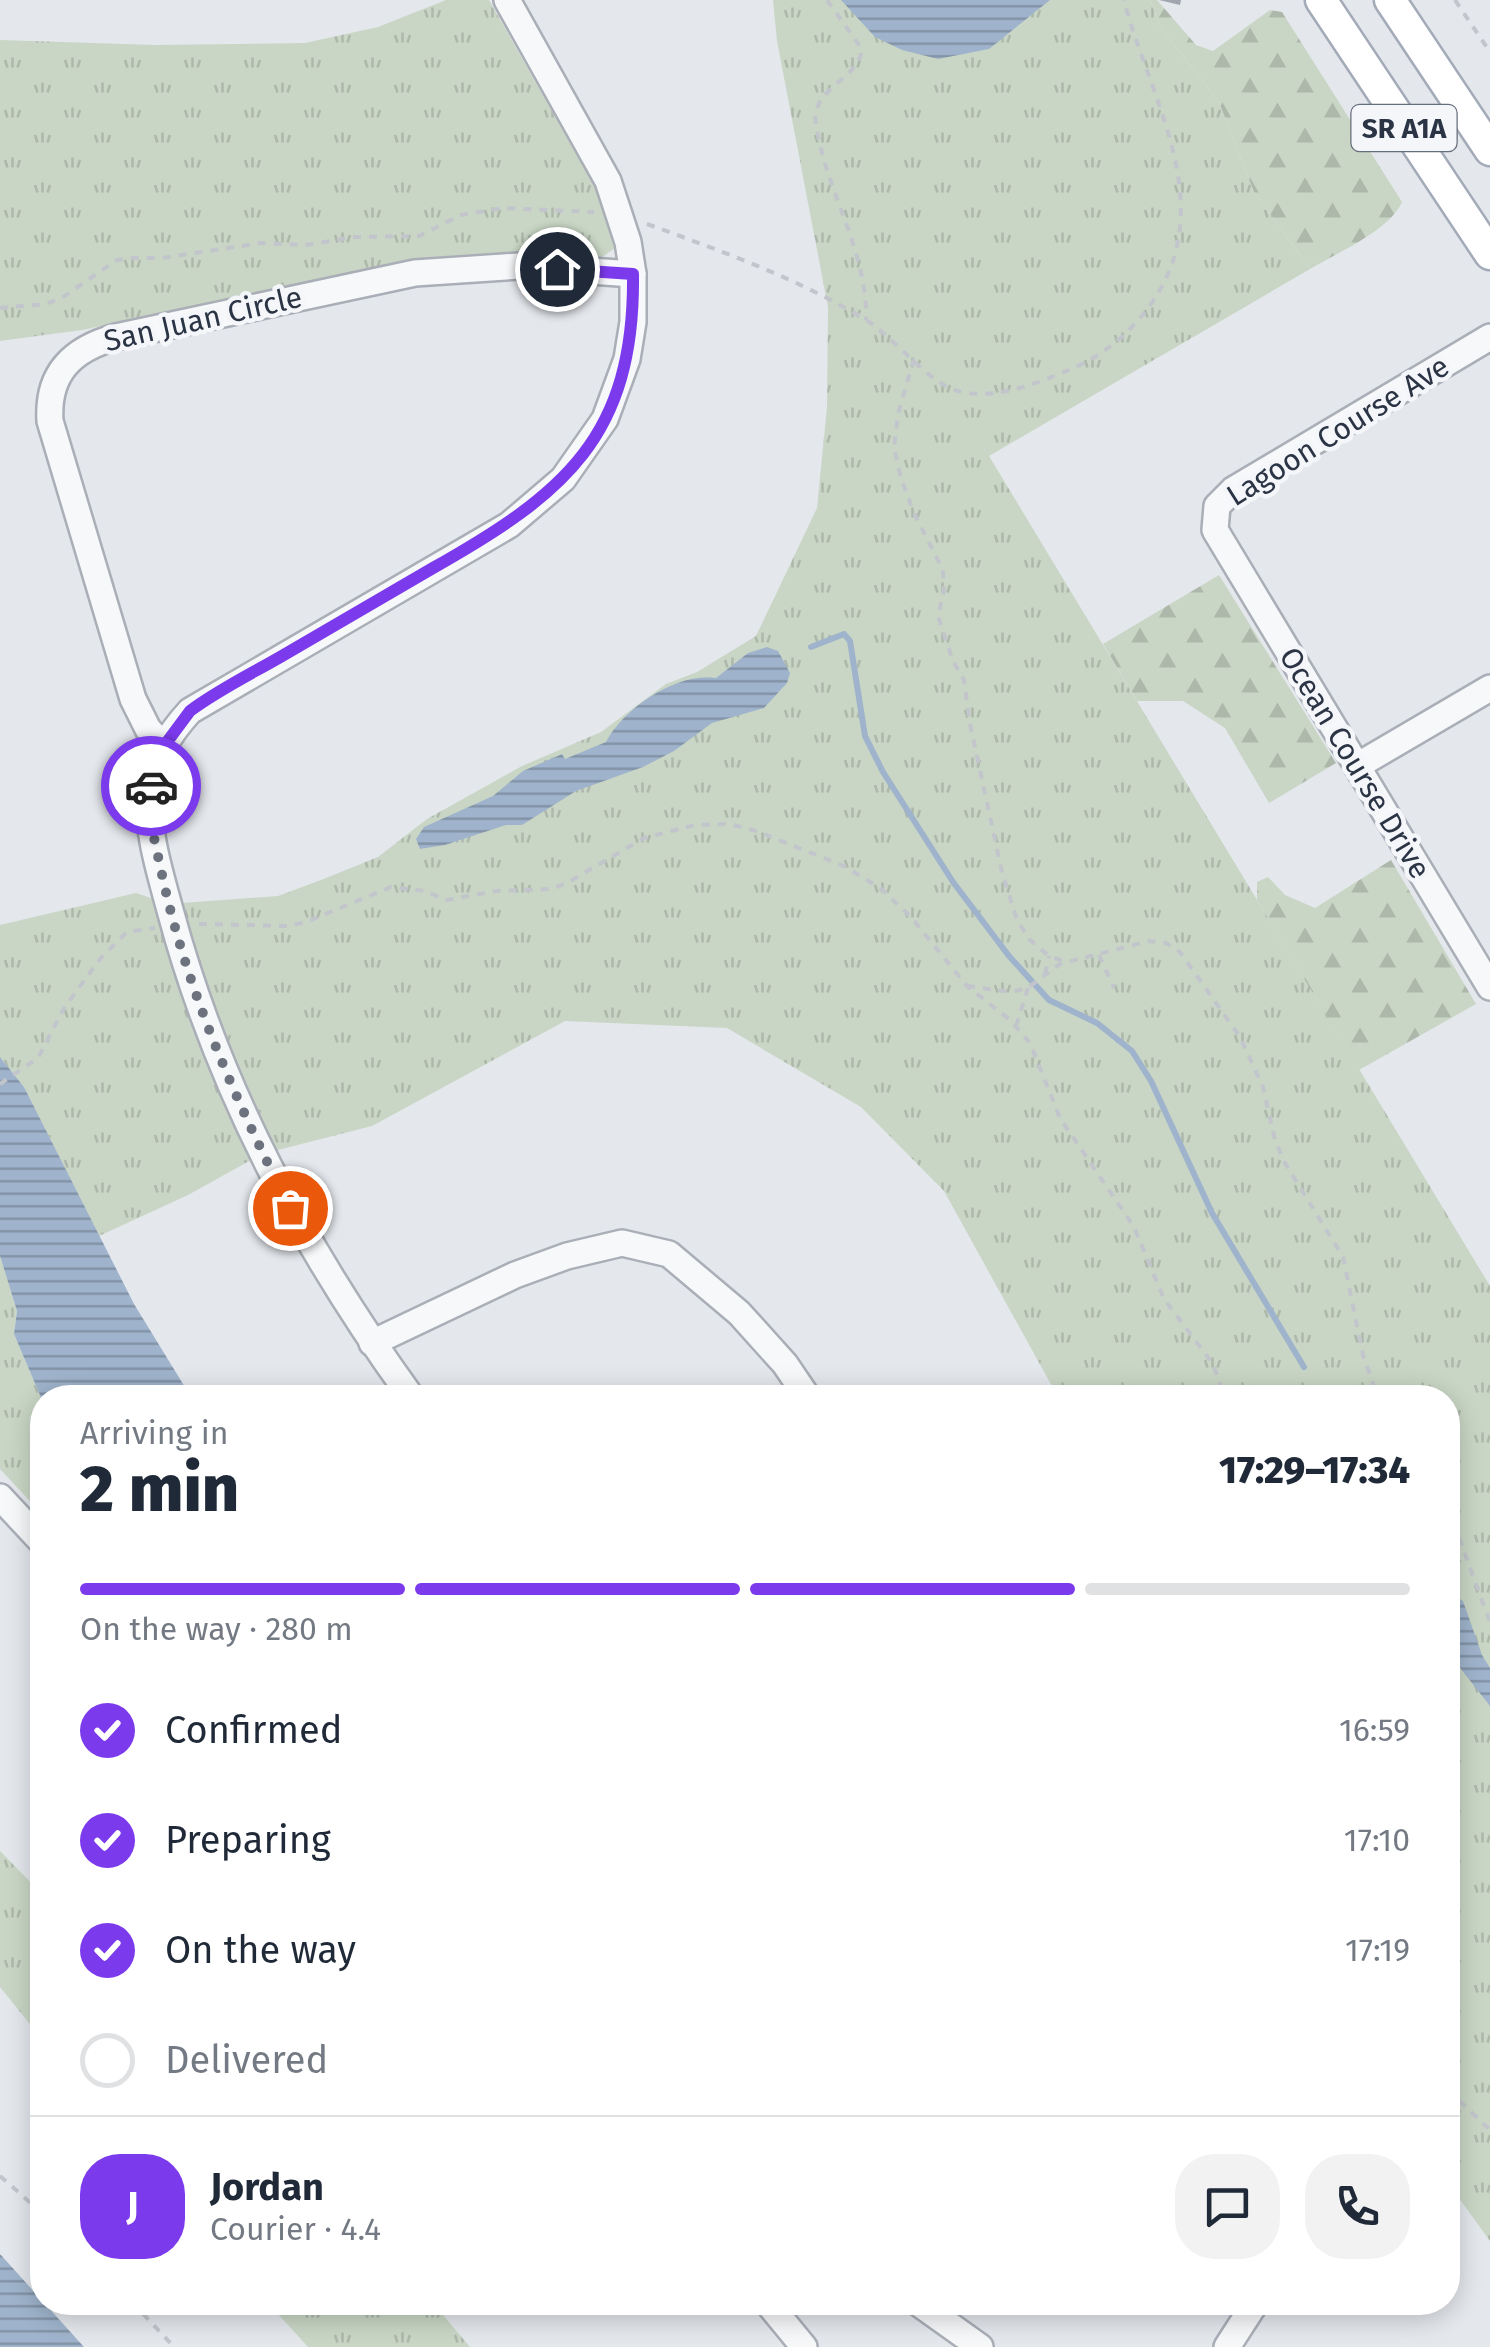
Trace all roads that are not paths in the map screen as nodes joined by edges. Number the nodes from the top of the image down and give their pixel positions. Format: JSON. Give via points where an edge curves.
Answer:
{"nodes":[{"id":1,"x":506,"y":0,"type":"edge"},
{"id":2,"x":1321,"y":0,"type":"edge"},
{"id":3,"x":1390,"y":0,"type":"edge"},
{"id":4,"x":1337,"y":14,"type":"edge"},
{"id":5,"x":1490,"y":150,"type":"edge"},
{"id":6,"x":1490,"y":254,"type":"edge"},
{"id":7,"x":633,"y":274,"type":"junction"},
{"id":8,"x":1490,"y":337,"type":"edge"},
{"id":9,"x":1220,"y":540,"type":"joint"},
{"id":10,"x":1490,"y":688,"type":"edge"},
{"id":11,"x":164,"y":746,"type":"junction"},
{"id":12,"x":1357,"y":766,"type":"junction"},
{"id":13,"x":1490,"y":987,"type":"edge"},
{"id":14,"x":372,"y":1343,"type":"junction"},
{"id":15,"x":403,"y":1385,"type":"edge"},
{"id":16,"x":799,"y":1385,"type":"edge"},
{"id":17,"x":0,"y":1497,"type":"edge"},
{"id":18,"x":30,"y":1529,"type":"edge"},
{"id":19,"x":778,"y":2315,"type":"edge"},
{"id":20,"x":935,"y":2315,"type":"edge"},
{"id":21,"x":1248,"y":2315,"type":"edge"},
{"id":22,"x":804,"y":2347,"type":"edge"},
{"id":23,"x":980,"y":2347,"type":"edge"},
{"id":24,"x":1227,"y":2347,"type":"edge"}],
"edges":[{"from":1,"to":7,"type":"street","via":[[608,181]]},
{"from":2,"to":4,"type":"main road","number":"SR A1A"},
{"from":3,"to":5,"type":"main road","number":"SR A1A"},
{"from":4,"to":6,"type":"main road","number":"SR A1A"},
{"from":7,"to":11,"type":"street","via":[[634,315],[620,385],[564,479],[508,525],[202,702]]},
{"from":7,"to":11,"type":"street","name":"San Juan Circle","via":[[520,266],[415,272],[116,337],[93,343],[65,363],[51,390],[50,421],[133,698]]},
{"from":8,"to":9,"type":"street","name":"Lagoon Course Ave","via":[[1234,490],[1217,506]]},
{"from":9,"to":12,"type":"street","name":"Ocean Course Drive"},
{"from":10,"to":12,"type":"street"},
{"from":11,"to":14,"type":"street","via":[[149,805],[174,925],[210,1034],[290,1208]]},
{"from":12,"to":13,"type":"street","name":"Ocean Course Drive"},
{"from":14,"to":15,"type":"street"},
{"from":14,"to":16,"type":"street","via":[[515,1275],[622,1243],[670,1254],[739,1313]]},
{"from":17,"to":18,"type":"street"},
{"from":19,"to":22,"type":"street"},
{"from":20,"to":23,"type":"street"},
{"from":21,"to":24,"type":"street"}]}
